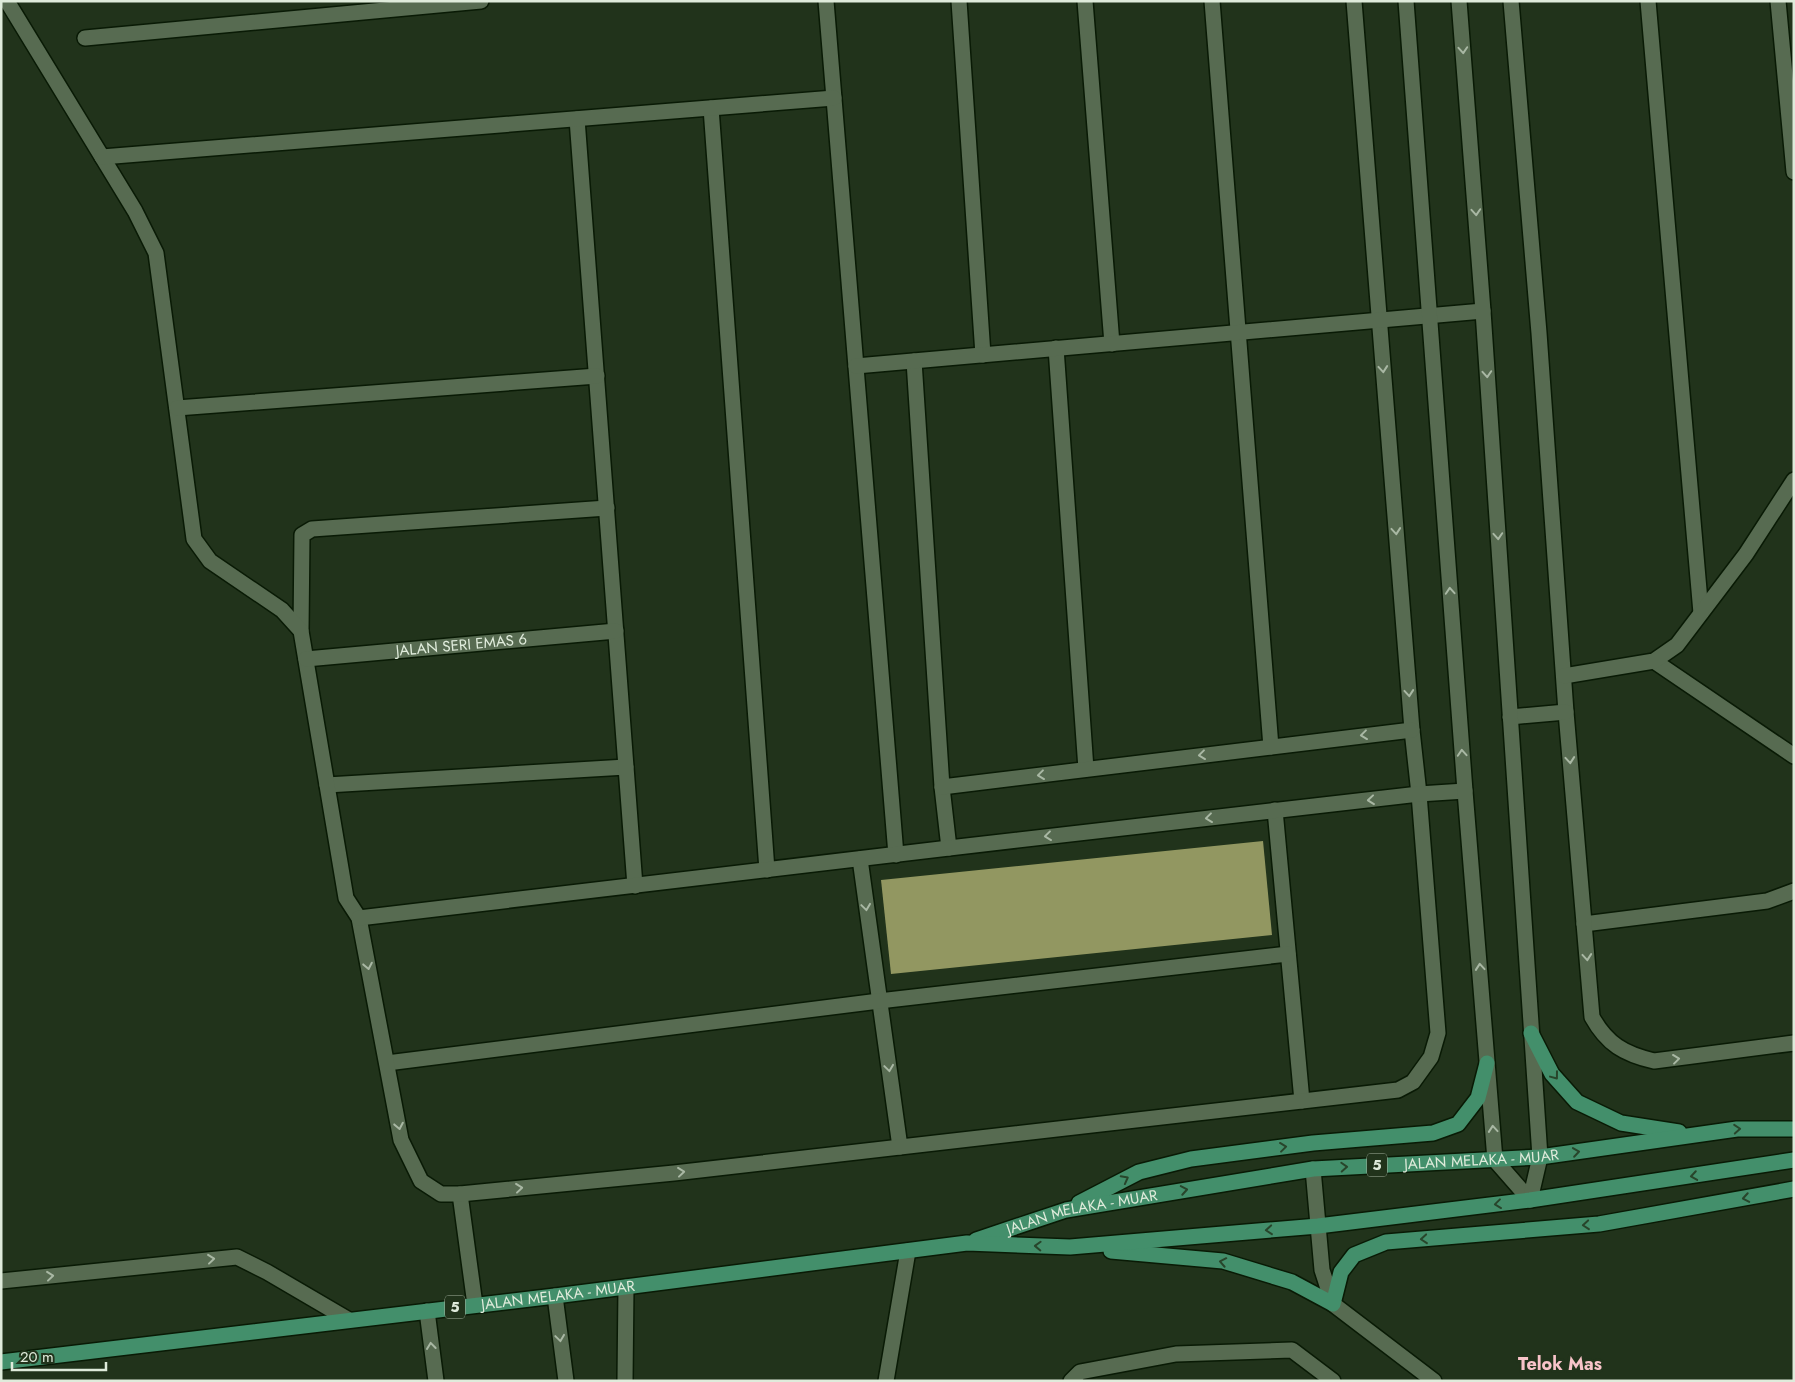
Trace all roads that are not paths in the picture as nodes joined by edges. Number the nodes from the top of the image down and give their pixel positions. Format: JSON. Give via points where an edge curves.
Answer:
{"nodes":[{"id":1,"x":7,"y":1,"type":"edge"},
{"id":2,"x":481,"y":1,"type":"edge"},
{"id":3,"x":826,"y":1,"type":"edge"},
{"id":4,"x":960,"y":1,"type":"edge"},
{"id":5,"x":1086,"y":1,"type":"edge"},
{"id":6,"x":1212,"y":1,"type":"edge"},
{"id":7,"x":1354,"y":1,"type":"edge"},
{"id":8,"x":1406,"y":1,"type":"edge"},
{"id":9,"x":1459,"y":1,"type":"edge"},
{"id":10,"x":1510,"y":1,"type":"edge"},
{"id":11,"x":1648,"y":1,"type":"edge"},
{"id":12,"x":1778,"y":1,"type":"edge"},
{"id":13,"x":85,"y":38,"type":"dead end"},
{"id":14,"x":834,"y":98,"type":"junction"},
{"id":15,"x":711,"y":108,"type":"junction"},
{"id":16,"x":577,"y":119,"type":"junction"},
{"id":17,"x":102,"y":157,"type":"junction"},
{"id":18,"x":1794,"y":172,"type":"edge"},
{"id":19,"x":1483,"y":311,"type":"junction"},
{"id":20,"x":1429,"y":316,"type":"junction"},
{"id":21,"x":1379,"y":320,"type":"junction"},
{"id":22,"x":1237,"y":333,"type":"junction"},
{"id":23,"x":1112,"y":344,"type":"junction"},
{"id":24,"x":1056,"y":348,"type":"junction"},
{"id":25,"x":983,"y":355,"type":"junction"},
{"id":26,"x":914,"y":361,"type":"junction"},
{"id":27,"x":856,"y":366,"type":"junction"},
{"id":28,"x":597,"y":376,"type":"junction"},
{"id":29,"x":177,"y":408,"type":"junction"},
{"id":30,"x":1794,"y":480,"type":"edge"},
{"id":31,"x":607,"y":508,"type":"junction"},
{"id":32,"x":1701,"y":613,"type":"junction"},
{"id":33,"x":301,"y":631,"type":"junction"},
{"id":34,"x":616,"y":631,"type":"junction"},
{"id":35,"x":306,"y":659,"type":"junction"},
{"id":36,"x":1654,"y":661,"type":"junction"},
{"id":37,"x":1564,"y":676,"type":"junction"},
{"id":38,"x":1566,"y":712,"type":"junction"},
{"id":39,"x":1510,"y":717,"type":"junction"},
{"id":40,"x":1412,"y":730,"type":"junction"},
{"id":41,"x":1271,"y":747,"type":"junction"},
{"id":42,"x":1794,"y":756,"type":"edge"},
{"id":43,"x":626,"y":767,"type":"junction"},
{"id":44,"x":1086,"y":769,"type":"junction"},
{"id":45,"x":327,"y":785,"type":"junction"},
{"id":46,"x":942,"y":787,"type":"junction"},
{"id":47,"x":1465,"y":790,"type":"junction"},
{"id":48,"x":1419,"y":794,"type":"junction"},
{"id":49,"x":1275,"y":810,"type":"junction"},
{"id":50,"x":949,"y":848,"type":"junction"},
{"id":51,"x":896,"y":855,"type":"junction"},
{"id":52,"x":860,"y":859,"type":"junction"},
{"id":53,"x":767,"y":870,"type":"junction"},
{"id":54,"x":635,"y":886,"type":"junction"},
{"id":55,"x":1794,"y":891,"type":"edge"},
{"id":56,"x":359,"y":918,"type":"junction"},
{"id":57,"x":1584,"y":924,"type":"junction"},
{"id":58,"x":1288,"y":954,"type":"junction"},
{"id":59,"x":879,"y":1001,"type":"junction"},
{"id":60,"x":1531,"y":1033,"type":"junction"},
{"id":61,"x":1794,"y":1043,"type":"edge"},
{"id":62,"x":387,"y":1063,"type":"junction"},
{"id":63,"x":1487,"y":1063,"type":"junction"},
{"id":64,"x":1302,"y":1101,"type":"junction"},
{"id":65,"x":1794,"y":1129,"type":"edge"},
{"id":66,"x":1694,"y":1135,"type":"junction"},
{"id":67,"x":900,"y":1147,"type":"junction"},
{"id":68,"x":1540,"y":1157,"type":"junction"},
{"id":69,"x":1495,"y":1160,"type":"junction"},
{"id":70,"x":1794,"y":1160,"type":"edge"},
{"id":71,"x":1313,"y":1168,"type":"junction"},
{"id":72,"x":1794,"y":1189,"type":"edge"},
{"id":73,"x":460,"y":1194,"type":"junction"},
{"id":74,"x":1530,"y":1200,"type":"junction"},
{"id":75,"x":1066,"y":1210,"type":"junction"},
{"id":76,"x":1318,"y":1226,"type":"junction"},
{"id":77,"x":967,"y":1243,"type":"junction"},
{"id":78,"x":1070,"y":1247,"type":"junction"},
{"id":79,"x":908,"y":1251,"type":"junction"},
{"id":80,"x":1,"y":1281,"type":"edge"},
{"id":81,"x":626,"y":1287,"type":"junction"},
{"id":82,"x":554,"y":1296,"type":"junction"},
{"id":83,"x":1333,"y":1304,"type":"junction"},
{"id":84,"x":474,"y":1305,"type":"junction"},
{"id":85,"x":427,"y":1311,"type":"junction"},
{"id":86,"x":349,"y":1320,"type":"junction"},
{"id":87,"x":1,"y":1362,"type":"edge"},
{"id":88,"x":1080,"y":1378,"type":"edge"},
{"id":89,"x":436,"y":1381,"type":"edge"},
{"id":90,"x":566,"y":1381,"type":"edge"},
{"id":91,"x":625,"y":1381,"type":"edge"},
{"id":92,"x":886,"y":1381,"type":"edge"},
{"id":93,"x":1333,"y":1381,"type":"edge"},
{"id":94,"x":1434,"y":1381,"type":"edge"}],
"edges":[{"from":1,"to":17,"type":"street"},
{"from":2,"to":13,"type":"street"},
{"from":3,"to":14,"type":"street"},
{"from":4,"to":25,"type":"street"},
{"from":5,"to":23,"type":"street"},
{"from":6,"to":22,"type":"street"},
{"from":7,"to":21,"type":"street"},
{"from":8,"to":20,"type":"street"},
{"from":9,"to":19,"type":"street","one_way":true},
{"from":10,"to":37,"type":"street"},
{"from":11,"to":32,"type":"street"},
{"from":12,"to":18,"type":"street"},
{"from":14,"to":15,"type":"street"},
{"from":14,"to":27,"type":"street"},
{"from":15,"to":16,"type":"street"},
{"from":15,"to":53,"type":"street"},
{"from":16,"to":17,"type":"street"},
{"from":16,"to":28,"type":"street"},
{"from":17,"to":29,"type":"street","via":[[156,253]]},
{"from":19,"to":20,"type":"street"},
{"from":19,"to":39,"type":"street","one_way":true},
{"from":20,"to":21,"type":"street"},
{"from":47,"to":20,"type":"street","one_way":true},
{"from":21,"to":22,"type":"street"},
{"from":21,"to":40,"type":"street","one_way":true},
{"from":22,"to":23,"type":"street"},
{"from":22,"to":41,"type":"street"},
{"from":23,"to":24,"type":"street"},
{"from":24,"to":25,"type":"street"},
{"from":24,"to":44,"type":"street"},
{"from":25,"to":26,"type":"street"},
{"from":26,"to":27,"type":"street"},
{"from":26,"to":46,"type":"street"},
{"from":27,"to":51,"type":"street"},
{"from":28,"to":29,"type":"street"},
{"from":28,"to":31,"type":"street"},
{"from":29,"to":33,"type":"street","via":[[194,539],[210,561],[282,610]]},
{"from":30,"to":32,"type":"street","via":[[1746,554]]},
{"from":31,"to":33,"type":"street","via":[[312,529],[302,535]]},
{"from":31,"to":34,"type":"street"},
{"from":32,"to":36,"type":"street","via":[[1677,645]]},
{"from":33,"to":35,"type":"street"},
{"from":34,"to":35,"type":"street","name":"JALAN SERI EMAS 6"},
{"from":34,"to":43,"type":"street"},
{"from":35,"to":45,"type":"street"},
{"from":36,"to":37,"type":"street"},
{"from":36,"to":42,"type":"street"},
{"from":37,"to":38,"type":"street"},
{"from":38,"to":39,"type":"street"},
{"from":38,"to":57,"type":"street","one_way":true},
{"from":39,"to":60,"type":"street"},
{"from":40,"to":41,"type":"street","one_way":true},
{"from":40,"to":48,"type":"street"},
{"from":41,"to":44,"type":"street","one_way":true},
{"from":43,"to":45,"type":"street"},
{"from":43,"to":54,"type":"street"},
{"from":44,"to":46,"type":"street","one_way":true},
{"from":45,"to":56,"type":"street","via":[[346,898]]},
{"from":46,"to":50,"type":"street"},
{"from":47,"to":48,"type":"street"},
{"from":63,"to":47,"type":"street","one_way":true},
{"from":48,"to":49,"type":"street","one_way":true},
{"from":48,"to":64,"type":"street","via":[[1438,1033],[1431,1057],[1414,1082],[1398,1090]]},
{"from":49,"to":50,"type":"street","one_way":true},
{"from":49,"to":58,"type":"street"},
{"from":50,"to":51,"type":"street"},
{"from":51,"to":52,"type":"street"},
{"from":52,"to":53,"type":"street"},
{"from":52,"to":59,"type":"street","one_way":true},
{"from":53,"to":54,"type":"street"},
{"from":54,"to":56,"type":"street"},
{"from":55,"to":57,"type":"street","via":[[1767,901]]},
{"from":56,"to":62,"type":"street","one_way":true},
{"from":57,"to":61,"type":"street","one_way":true,"via":[[1592,1017],[1601,1033],[1617,1047],[1635,1057],[1654,1061]]},
{"from":58,"to":59,"type":"street"},
{"from":58,"to":64,"type":"street"},
{"from":59,"to":62,"type":"street"},
{"from":59,"to":67,"type":"street","one_way":true},
{"from":60,"to":66,"type":"main road","one_way":true,"via":[[1552,1074],[1577,1102],[1621,1123]]},
{"from":60,"to":68,"type":"street"},
{"from":62,"to":73,"type":"street","one_way":true,"via":[[401,1140],[421,1181],[441,1194]]},
{"from":69,"to":63,"type":"street","one_way":true},
{"from":75,"to":63,"type":"main road","one_way":true,"via":[[1139,1172],[1191,1159],[1313,1143],[1433,1133],[1458,1124],[1478,1098]]},
{"from":64,"to":67,"type":"street"},
{"from":66,"to":65,"type":"main road","name":"JALAN MELAKA - MUAR","number":"5","one_way":true,"via":[[1737,1129]]},
{"from":68,"to":66,"type":"main road","name":"JALAN MELAKA - MUAR","number":"5","one_way":true},
{"from":73,"to":67,"type":"street","one_way":true},
{"from":68,"to":69,"type":"main road","name":"JALAN MELAKA - MUAR","number":"5"},
{"from":68,"to":74,"type":"street"},
{"from":71,"to":69,"type":"main road","name":"JALAN MELAKA - MUAR","number":"5","one_way":true},
{"from":69,"to":74,"type":"street"},
{"from":70,"to":74,"type":"main road","name":"JALAN MELAKA - MUAR","number":"5","one_way":true},
{"from":75,"to":71,"type":"main road","name":"JALAN MELAKA - MUAR","number":"5","one_way":true},
{"from":71,"to":76,"type":"street"},
{"from":72,"to":83,"type":"main road","one_way":true,"via":[[1599,1224],[1386,1242],[1354,1254],[1341,1272]]},
{"from":73,"to":84,"type":"street"},
{"from":74,"to":76,"type":"main road","name":"JALAN MELAKA - MUAR","number":"5","one_way":true},
{"from":75,"to":77,"type":"main road","name":"JALAN MELAKA - MUAR","number":"5"},
{"from":76,"to":78,"type":"main road","name":"JALAN MELAKA - MUAR","number":"5","one_way":true},
{"from":76,"to":83,"type":"street","via":[[1322,1270]]},
{"from":78,"to":77,"type":"main road","name":"JALAN MELAKA - MUAR","number":"5","one_way":true},
{"from":77,"to":79,"type":"main road","name":"JALAN MELAKA - MUAR","number":"5"},
{"from":83,"to":78,"type":"main road","one_way":true,"via":[[1292,1282],[1223,1261]]},
{"from":79,"to":81,"type":"main road","name":"JALAN MELAKA - MUAR","number":"5"},
{"from":79,"to":92,"type":"street"},
{"from":80,"to":86,"type":"street","one_way":true,"via":[[237,1257]]},
{"from":81,"to":82,"type":"main road","name":"JALAN MELAKA - MUAR","number":"5"},
{"from":81,"to":91,"type":"street"},
{"from":82,"to":84,"type":"main road","name":"JALAN MELAKA - MUAR","number":"5"},
{"from":82,"to":90,"type":"street","one_way":true},
{"from":83,"to":94,"type":"street"},
{"from":84,"to":85,"type":"main road","name":"JALAN MELAKA - MUAR","number":"5"},
{"from":85,"to":86,"type":"main road","name":"JALAN MELAKA - MUAR","number":"5"},
{"from":89,"to":85,"type":"street","one_way":true},
{"from":86,"to":87,"type":"main road","name":"JALAN MELAKA - MUAR","number":"5"},
{"from":88,"to":93,"type":"street","via":[[1176,1354],[1292,1350]]}]}
